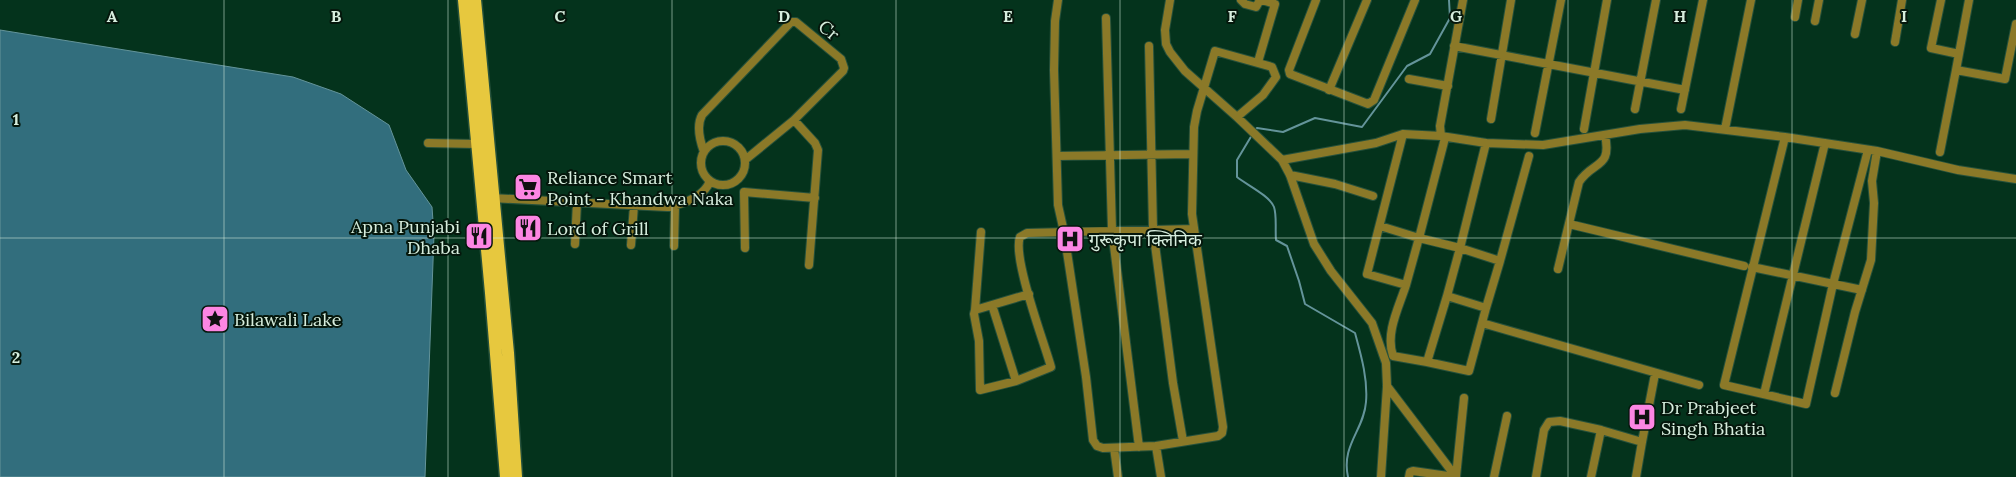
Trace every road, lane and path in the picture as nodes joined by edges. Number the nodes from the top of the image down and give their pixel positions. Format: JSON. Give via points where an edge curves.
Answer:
{"nodes":[{"id":1,"x":464,"y":0,"type":"edge"},
{"id":2,"x":475,"y":0,"type":"edge"},
{"id":3,"x":1058,"y":0,"type":"edge"},
{"id":4,"x":1170,"y":0,"type":"edge"},
{"id":5,"x":1241,"y":0,"type":"edge"},
{"id":6,"x":1261,"y":0,"type":"edge"},
{"id":7,"x":1316,"y":0,"type":"edge"},
{"id":8,"x":1367,"y":0,"type":"edge"},
{"id":9,"x":1415,"y":0,"type":"edge"},
{"id":10,"x":1463,"y":0,"type":"edge"},
{"id":11,"x":1511,"y":0,"type":"edge"},
{"id":12,"x":1561,"y":0,"type":"edge"},
{"id":13,"x":1607,"y":0,"type":"edge"},
{"id":14,"x":1656,"y":0,"type":"edge"},
{"id":15,"x":1703,"y":0,"type":"edge"},
{"id":16,"x":1752,"y":0,"type":"edge"},
{"id":17,"x":1798,"y":0,"type":"edge"},
{"id":18,"x":1819,"y":0,"type":"edge"},
{"id":19,"x":1862,"y":0,"type":"edge"},
{"id":20,"x":1902,"y":0,"type":"edge"},
{"id":21,"x":1941,"y":0,"type":"edge"},
{"id":22,"x":1969,"y":0,"type":"edge"},
{"id":23,"x":1795,"y":17,"type":"dead end"},
{"id":24,"x":1106,"y":18,"type":"dead end"},
{"id":25,"x":1815,"y":21,"type":"dead end"},
{"id":26,"x":2016,"y":24,"type":"edge"},
{"id":27,"x":1855,"y":34,"type":"dead end"},
{"id":28,"x":1895,"y":42,"type":"dead end"},
{"id":29,"x":1149,"y":46,"type":"dead end"},
{"id":30,"x":1454,"y":46,"type":"junction"},
{"id":31,"x":1959,"y":54,"type":"junction"},
{"id":32,"x":1502,"y":56,"type":"junction"},
{"id":33,"x":1258,"y":62,"type":"junction"},
{"id":34,"x":1548,"y":65,"type":"junction"},
{"id":35,"x":1956,"y":70,"type":"junction"},
{"id":36,"x":2007,"y":70,"type":"junction"},
{"id":37,"x":2016,"y":72,"type":"edge"},
{"id":38,"x":1594,"y":74,"type":"junction"},
{"id":39,"x":1409,"y":79,"type":"dead end"},
{"id":40,"x":1640,"y":82,"type":"junction"},
{"id":41,"x":1204,"y":86,"type":"junction"},
{"id":42,"x":1448,"y":86,"type":"junction"},
{"id":43,"x":1330,"y":90,"type":"junction"},
{"id":44,"x":1685,"y":90,"type":"junction"},
{"id":45,"x":1635,"y":109,"type":"dead end"},
{"id":46,"x":1681,"y":109,"type":"dead end"},
{"id":47,"x":1237,"y":116,"type":"junction"},
{"id":48,"x":1491,"y":119,"type":"dead end"},
{"id":49,"x":794,"y":120,"type":"junction"},
{"id":50,"x":1584,"y":129,"type":"dead end"},
{"id":51,"x":1725,"y":129,"type":"junction"},
{"id":52,"x":1442,"y":133,"type":"junction"},
{"id":53,"x":1535,"y":133,"type":"dead end"},
{"id":54,"x":1403,"y":134,"type":"junction"},
{"id":55,"x":1605,"y":135,"type":"junction"},
{"id":56,"x":1784,"y":137,"type":"junction"},
{"id":57,"x":428,"y":143,"type":"dead end"},
{"id":58,"x":1486,"y":143,"type":"junction"},
{"id":59,"x":1825,"y":143,"type":"junction"},
{"id":60,"x":476,"y":144,"type":"junction"},
{"id":61,"x":1868,"y":150,"type":"junction"},
{"id":62,"x":1877,"y":151,"type":"junction"},
{"id":63,"x":704,"y":152,"type":"junction"},
{"id":64,"x":1940,"y":152,"type":"dead end"},
{"id":65,"x":1192,"y":154,"type":"junction"},
{"id":66,"x":1108,"y":155,"type":"junction"},
{"id":67,"x":1057,"y":156,"type":"junction"},
{"id":68,"x":1150,"y":156,"type":"junction"},
{"id":69,"x":1528,"y":156,"type":"dead end"},
{"id":70,"x":745,"y":160,"type":"junction"},
{"id":71,"x":1282,"y":160,"type":"junction"},
{"id":72,"x":1290,"y":175,"type":"junction"},
{"id":73,"x":2016,"y":179,"type":"edge"},
{"id":74,"x":710,"y":180,"type":"junction"},
{"id":75,"x":735,"y":182,"type":"junction"},
{"id":76,"x":744,"y":192,"type":"junction"},
{"id":77,"x":1373,"y":196,"type":"dead end"},
{"id":78,"x":487,"y":198,"type":"junction"},
{"id":79,"x":815,"y":198,"type":"junction"},
{"id":80,"x":577,"y":202,"type":"junction"},
{"id":81,"x":634,"y":205,"type":"junction"},
{"id":82,"x":675,"y":206,"type":"junction"},
{"id":83,"x":1569,"y":224,"type":"junction"},
{"id":84,"x":1380,"y":226,"type":"junction"},
{"id":85,"x":1152,"y":229,"type":"junction"},
{"id":86,"x":1194,"y":229,"type":"junction"},
{"id":87,"x":1112,"y":230,"type":"junction"},
{"id":88,"x":981,"y":232,"type":"dead end"},
{"id":89,"x":1064,"y":232,"type":"junction"},
{"id":90,"x":1419,"y":238,"type":"junction"},
{"id":91,"x":575,"y":244,"type":"dead end"},
{"id":92,"x":631,"y":245,"type":"dead end"},
{"id":93,"x":674,"y":246,"type":"dead end"},
{"id":94,"x":745,"y":248,"type":"dead end"},
{"id":95,"x":1460,"y":248,"type":"junction"},
{"id":96,"x":1500,"y":261,"type":"junction"},
{"id":97,"x":809,"y":265,"type":"dead end"},
{"id":98,"x":1748,"y":266,"type":"junction"},
{"id":99,"x":1558,"y":269,"type":"dead end"},
{"id":100,"x":1792,"y":275,"type":"junction"},
{"id":101,"x":1833,"y":284,"type":"junction"},
{"id":102,"x":1406,"y":285,"type":"junction"},
{"id":103,"x":1862,"y":290,"type":"junction"},
{"id":104,"x":1029,"y":294,"type":"junction"},
{"id":105,"x":1447,"y":296,"type":"junction"},
{"id":106,"x":992,"y":306,"type":"junction"},
{"id":107,"x":1486,"y":308,"type":"junction"},
{"id":108,"x":975,"y":310,"type":"junction"},
{"id":109,"x":1482,"y":323,"type":"junction"},
{"id":110,"x":1427,"y":362,"type":"junction"},
{"id":111,"x":1655,"y":374,"type":"junction"},
{"id":112,"x":1016,"y":381,"type":"junction"},
{"id":113,"x":1699,"y":385,"type":"dead end"},
{"id":114,"x":1386,"y":386,"type":"junction"},
{"id":115,"x":1835,"y":393,"type":"dead end"},
{"id":116,"x":1764,"y":394,"type":"junction"},
{"id":117,"x":1464,"y":398,"type":"dead end"},
{"id":118,"x":1507,"y":416,"type":"dead end"},
{"id":119,"x":1601,"y":430,"type":"junction"},
{"id":120,"x":1183,"y":441,"type":"junction"},
{"id":121,"x":1642,"y":442,"type":"junction"},
{"id":122,"x":1156,"y":446,"type":"junction"},
{"id":123,"x":1139,"y":447,"type":"junction"},
{"id":124,"x":1114,"y":448,"type":"junction"},
{"id":125,"x":506,"y":477,"type":"edge"},
{"id":126,"x":516,"y":477,"type":"edge"},
{"id":127,"x":1118,"y":477,"type":"edge"},
{"id":128,"x":1161,"y":477,"type":"edge"},
{"id":129,"x":1381,"y":477,"type":"edge"},
{"id":130,"x":1408,"y":477,"type":"edge"},
{"id":131,"x":1456,"y":477,"type":"edge"},
{"id":132,"x":1494,"y":477,"type":"edge"},
{"id":133,"x":1536,"y":477,"type":"edge"},
{"id":134,"x":1591,"y":477,"type":"edge"},
{"id":135,"x":1636,"y":477,"type":"edge"}],
"edges":[{"from":1,"to":60,"type":"main road"},
{"from":2,"to":78,"type":"main road"},
{"from":3,"to":67,"type":"street","via":[[1054,60]]},
{"from":4,"to":41,"type":"street","via":[[1166,44],[1180,65]]},
{"from":5,"to":6,"type":"street","via":[[1256,7]]},
{"from":6,"to":33,"type":"street","via":[[1275,4]]},
{"from":7,"to":43,"type":"street","via":[[1289,70],[1290,74]]},
{"from":8,"to":43,"type":"street"},
{"from":9,"to":43,"type":"street","via":[[1374,100],[1368,104]]},
{"from":10,"to":30,"type":"street"},
{"from":11,"to":32,"type":"street"},
{"from":12,"to":34,"type":"street"},
{"from":13,"to":38,"type":"street"},
{"from":14,"to":40,"type":"street"},
{"from":15,"to":44,"type":"street"},
{"from":16,"to":51,"type":"street"},
{"from":17,"to":23,"type":"street"},
{"from":18,"to":25,"type":"street"},
{"from":19,"to":27,"type":"street"},
{"from":20,"to":28,"type":"street"},
{"from":21,"to":31,"type":"street","via":[[1931,48]]},
{"from":22,"to":31,"type":"street"},
{"from":24,"to":66,"type":"street"},
{"from":26,"to":36,"type":"street"},
{"from":29,"to":68,"type":"street"},
{"from":30,"to":32,"type":"street"},
{"from":30,"to":42,"type":"street"},
{"from":31,"to":35,"type":"street"},
{"from":32,"to":34,"type":"street"},
{"from":32,"to":48,"type":"street"},
{"from":33,"to":41,"type":"street","via":[[1215,51]]},
{"from":33,"to":47,"type":"street","via":[[1272,67],[1276,77],[1263,95]]},
{"from":34,"to":38,"type":"street"},
{"from":34,"to":53,"type":"street"},
{"from":35,"to":36,"type":"street","via":[[2005,79]]},
{"from":35,"to":64,"type":"street"},
{"from":36,"to":37,"type":"street"},
{"from":38,"to":40,"type":"street"},
{"from":38,"to":50,"type":"street"},
{"from":39,"to":42,"type":"street"},
{"from":40,"to":44,"type":"street"},
{"from":40,"to":45,"type":"street"},
{"from":41,"to":47,"type":"street"},
{"from":41,"to":65,"type":"street"},
{"from":42,"to":52,"type":"street"},
{"from":44,"to":46,"type":"street"},
{"from":47,"to":71,"type":"street"},
{"from":49,"to":63,"type":"street","name":"Cr","via":[[844,68],[840,59],[802,27],[791,22],[702,116],[699,121]]},
{"from":49,"to":70,"type":"street","name":"Cr"},
{"from":49,"to":79,"type":"street","via":[[818,150]]},
{"from":51,"to":55,"type":"street","via":[[1686,125]]},
{"from":51,"to":56,"type":"street"},
{"from":52,"to":54,"type":"street"},
{"from":52,"to":58,"type":"street"},
{"from":52,"to":90,"type":"street"},
{"from":54,"to":71,"type":"street","via":[[1376,143]]},
{"from":54,"to":84,"type":"street"},
{"from":55,"to":58,"type":"street","via":[[1542,145]]},
{"from":55,"to":83,"type":"street","via":[[1606,158],[1583,175],[1579,182]]},
{"from":56,"to":59,"type":"street"},
{"from":56,"to":98,"type":"street"},
{"from":57,"to":60,"type":"street"},
{"from":58,"to":95,"type":"street"},
{"from":59,"to":61,"type":"street"},
{"from":59,"to":100,"type":"street"},
{"from":60,"to":78,"type":"main road"},
{"from":61,"to":62,"type":"street"},
{"from":61,"to":101,"type":"street"},
{"from":62,"to":73,"type":"street","via":[[1958,170]]},
{"from":62,"to":103,"type":"street","via":[[1872,181],[1871,260]]},
{"from":63,"to":70,"type":"street","via":[[715,142],[730,142],[738,147]]},
{"from":63,"to":74,"type":"street","via":[[702,167]]},
{"from":65,"to":68,"type":"street"},
{"from":65,"to":86,"type":"street"},
{"from":66,"to":67,"type":"street"},
{"from":66,"to":68,"type":"street"},
{"from":66,"to":87,"type":"street"},
{"from":67,"to":89,"type":"street","via":[[1058,205]]},
{"from":68,"to":85,"type":"street"},
{"from":69,"to":96,"type":"street"},
{"from":70,"to":75,"type":"street","via":[[742,174]]},
{"from":71,"to":72,"type":"street"},
{"from":72,"to":77,"type":"street"},
{"from":72,"to":114,"type":"street","via":[[1314,244],[1372,323],[1386,363]]},
{"from":74,"to":75,"type":"street","via":[[720,185]]},
{"from":74,"to":82,"type":"street","via":[[703,192]]},
{"from":75,"to":76,"type":"street"},
{"from":76,"to":79,"type":"street"},
{"from":76,"to":94,"type":"street"},
{"from":78,"to":80,"type":"street"},
{"from":78,"to":125,"type":"main road"},
{"from":78,"to":126,"type":"main road","via":[[508,354]]},
{"from":79,"to":97,"type":"street"},
{"from":80,"to":81,"type":"street"},
{"from":80,"to":91,"type":"street"},
{"from":81,"to":82,"type":"street"},
{"from":81,"to":92,"type":"street"},
{"from":82,"to":93,"type":"street"},
{"from":83,"to":98,"type":"street"},
{"from":83,"to":99,"type":"street"},
{"from":84,"to":90,"type":"street"},
{"from":84,"to":102,"type":"street","via":[[1367,274]]},
{"from":85,"to":86,"type":"street"},
{"from":85,"to":87,"type":"street"},
{"from":85,"to":120,"type":"street"},
{"from":86,"to":120,"type":"street","via":[[1223,427],[1218,436]]},
{"from":87,"to":89,"type":"street"},
{"from":87,"to":123,"type":"street"},
{"from":88,"to":108,"type":"street"},
{"from":89,"to":104,"type":"street","via":[[1026,233],[1020,237],[1018,252]]},
{"from":89,"to":124,"type":"street","via":[[1093,440],[1102,448]]},
{"from":90,"to":95,"type":"street"},
{"from":90,"to":102,"type":"street"},
{"from":95,"to":96,"type":"street"},
{"from":95,"to":105,"type":"street"},
{"from":96,"to":107,"type":"street"},
{"from":98,"to":100,"type":"street"},
{"from":98,"to":116,"type":"street","via":[[1724,385]]},
{"from":100,"to":101,"type":"street"},
{"from":100,"to":116,"type":"street"},
{"from":101,"to":103,"type":"street"},
{"from":101,"to":116,"type":"street","via":[[1806,404]]},
{"from":102,"to":110,"type":"street","via":[[1391,332],[1390,347],[1393,356]]},
{"from":103,"to":115,"type":"street"},
{"from":104,"to":106,"type":"street"},
{"from":104,"to":112,"type":"street","via":[[1052,366]]},
{"from":105,"to":107,"type":"street"},
{"from":105,"to":110,"type":"street"},
{"from":106,"to":108,"type":"street"},
{"from":106,"to":112,"type":"street"},
{"from":107,"to":109,"type":"street"},
{"from":108,"to":112,"type":"street","via":[[979,341],[978,388],[983,391]]},
{"from":109,"to":110,"type":"street","via":[[1469,371]]},
{"from":109,"to":111,"type":"street"},
{"from":111,"to":113,"type":"street"},
{"from":111,"to":121,"type":"street"},
{"from":114,"to":129,"type":"street"},
{"from":114,"to":131,"type":"street"},
{"from":117,"to":131,"type":"street"},
{"from":118,"to":132,"type":"street"},
{"from":119,"to":121,"type":"street"},
{"from":119,"to":133,"type":"street","via":[[1560,421],[1549,422],[1544,430]]},
{"from":119,"to":134,"type":"street"},
{"from":120,"to":122,"type":"street"},
{"from":121,"to":135,"type":"street"},
{"from":122,"to":123,"type":"street"},
{"from":122,"to":128,"type":"street"},
{"from":123,"to":124,"type":"street"},
{"from":124,"to":127,"type":"street"},
{"from":130,"to":131,"type":"street","via":[[1413,472]]}]}
